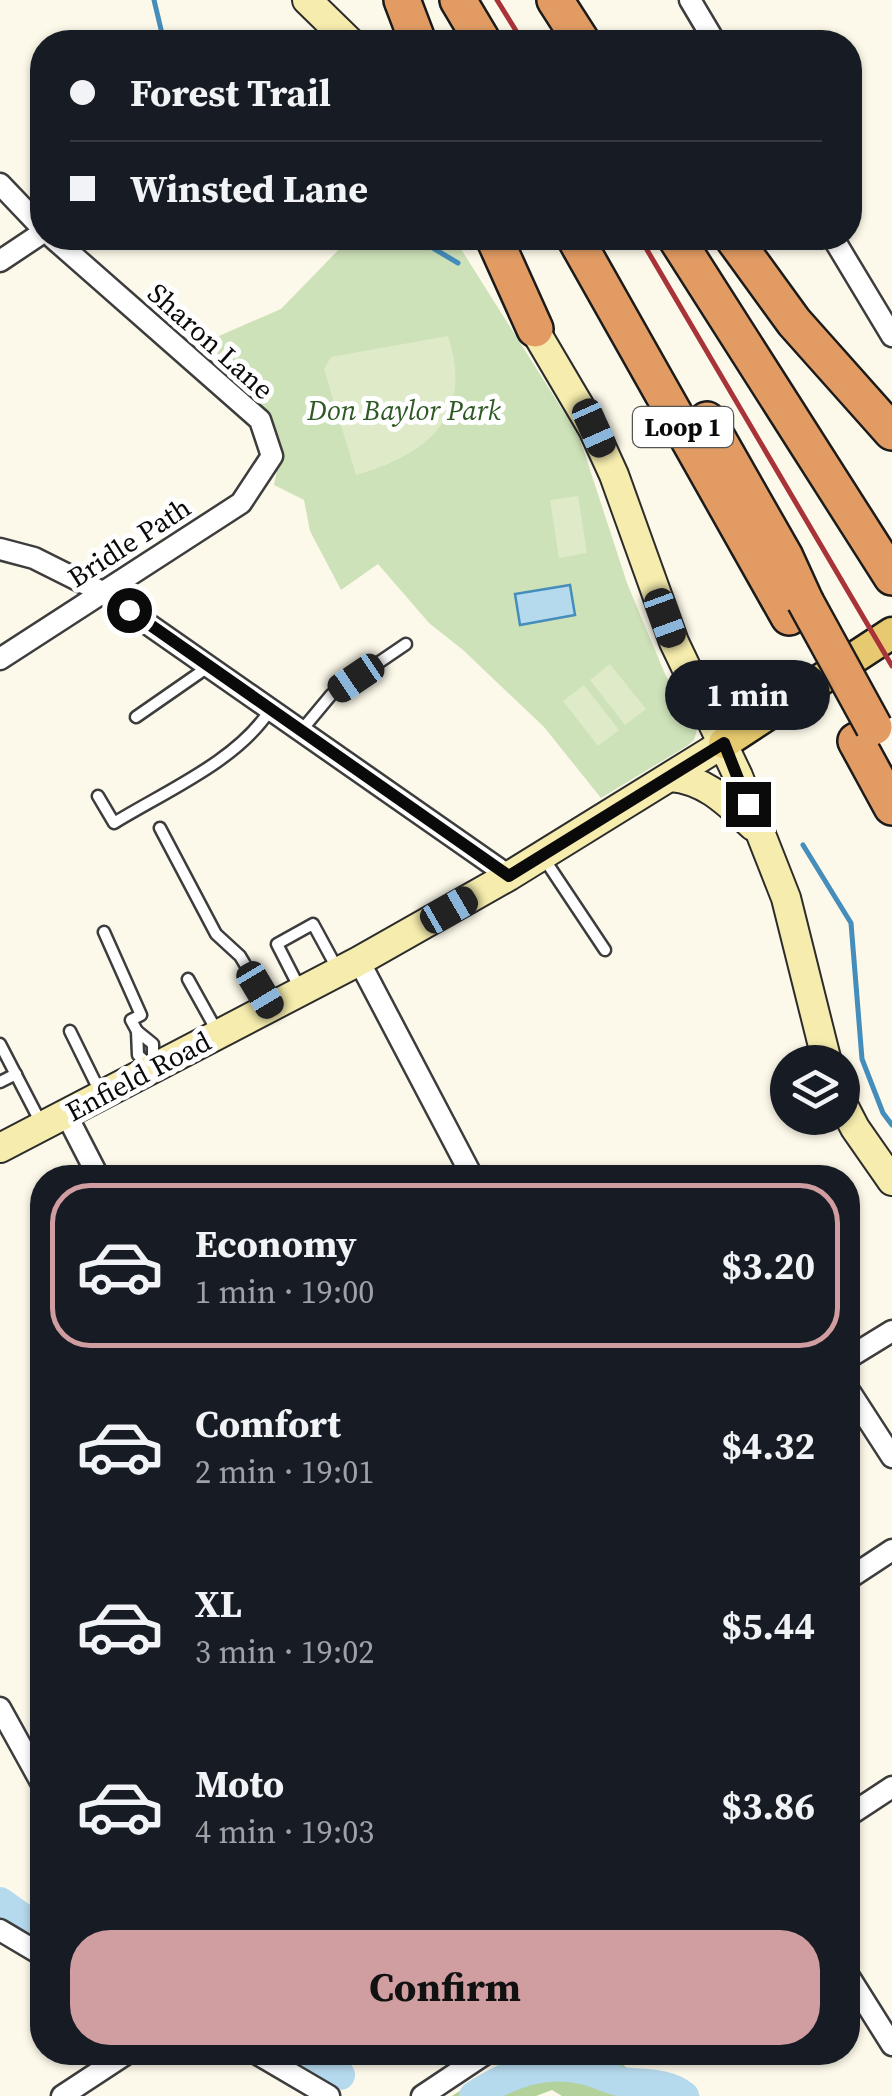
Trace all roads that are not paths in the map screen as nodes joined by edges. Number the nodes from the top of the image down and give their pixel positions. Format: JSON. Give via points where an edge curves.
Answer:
{"nodes":[{"id":1,"x":307,"y":0,"type":"edge"},
{"id":2,"x":402,"y":0,"type":"edge"},
{"id":3,"x":435,"y":0,"type":"edge"},
{"id":4,"x":458,"y":0,"type":"edge"},
{"id":5,"x":532,"y":0,"type":"edge"},
{"id":6,"x":556,"y":0,"type":"edge"},
{"id":7,"x":690,"y":0,"type":"edge"},
{"id":8,"x":338,"y":30,"type":"edge"},
{"id":9,"x":413,"y":30,"type":"edge"},
{"id":10,"x":453,"y":30,"type":"edge"},
{"id":11,"x":476,"y":30,"type":"edge"},
{"id":12,"x":551,"y":30,"type":"edge"},
{"id":13,"x":575,"y":30,"type":"edge"},
{"id":14,"x":709,"y":30,"type":"edge"},
{"id":15,"x":0,"y":184,"type":"edge"},
{"id":16,"x":30,"y":218,"type":"edge"},
{"id":17,"x":30,"y":239,"type":"edge"},
{"id":18,"x":67,"y":250,"type":"edge"},
{"id":19,"x":484,"y":250,"type":"edge"},
{"id":20,"x":499,"y":250,"type":"edge"},
{"id":21,"x":582,"y":250,"type":"edge"},
{"id":22,"x":608,"y":250,"type":"edge"},
{"id":23,"x":683,"y":250,"type":"edge"},
{"id":24,"x":710,"y":250,"type":"edge"},
{"id":25,"x":742,"y":250,"type":"edge"},
{"id":26,"x":839,"y":250,"type":"edge"},
{"id":27,"x":0,"y":260,"type":"edge"},
{"id":28,"x":535,"y":328,"type":"junction"},
{"id":29,"x":892,"y":336,"type":"edge"},
{"id":30,"x":892,"y":432,"type":"edge"},
{"id":31,"x":272,"y":456,"type":"joint"},
{"id":32,"x":0,"y":549,"type":"edge"},
{"id":33,"x":881,"y":554,"type":"edge"},
{"id":34,"x":102,"y":592,"type":"junction"},
{"id":35,"x":892,"y":602,"type":"edge"},
{"id":36,"x":802,"y":604,"type":"junction"},
{"id":37,"x":892,"y":633,"type":"edge"},
{"id":38,"x":406,"y":644,"type":"dead end"},
{"id":39,"x":0,"y":659,"type":"edge"},
{"id":40,"x":209,"y":666,"type":"junction"},
{"id":41,"x":270,"y":709,"type":"junction"},
{"id":42,"x":136,"y":717,"type":"dead end"},
{"id":43,"x":877,"y":728,"type":"edge"},
{"id":44,"x":302,"y":731,"type":"junction"},
{"id":45,"x":724,"y":743,"type":"junction"},
{"id":46,"x":892,"y":758,"type":"edge"},
{"id":47,"x":671,"y":777,"type":"junction"},
{"id":48,"x":98,"y":796,"type":"dead end"},
{"id":49,"x":892,"y":806,"type":"edge"},
{"id":50,"x":160,"y":828,"type":"dead end"},
{"id":51,"x":759,"y":831,"type":"junction"},
{"id":52,"x":542,"y":856,"type":"junction"},
{"id":53,"x":509,"y":876,"type":"junction"},
{"id":54,"x":104,"y":932,"type":"dead end"},
{"id":55,"x":605,"y":950,"type":"dead end"},
{"id":56,"x":349,"y":966,"type":"junction"},
{"id":57,"x":188,"y":978,"type":"dead end"},
{"id":58,"x":301,"y":991,"type":"junction"},
{"id":59,"x":270,"y":1007,"type":"junction"},
{"id":60,"x":70,"y":1031,"type":"dead end"},
{"id":61,"x":218,"y":1034,"type":"junction"},
{"id":62,"x":0,"y":1044,"type":"edge"},
{"id":63,"x":822,"y":1045,"type":"edge"},
{"id":64,"x":154,"y":1068,"type":"junction"},
{"id":65,"x":16,"y":1074,"type":"junction"},
{"id":66,"x":0,"y":1082,"type":"edge"},
{"id":67,"x":102,"y":1095,"type":"junction"},
{"id":68,"x":54,"y":1120,"type":"junction"},
{"id":69,"x":860,"y":1134,"type":"edge"},
{"id":70,"x":0,"y":1148,"type":"edge"},
{"id":71,"x":90,"y":1165,"type":"edge"},
{"id":72,"x":465,"y":1165,"type":"edge"},
{"id":73,"x":892,"y":1181,"type":"edge"},
{"id":74,"x":892,"y":1331,"type":"edge"},
{"id":75,"x":860,"y":1351,"type":"edge"},
{"id":76,"x":860,"y":1408,"type":"edge"},
{"id":77,"x":892,"y":1457,"type":"edge"},
{"id":78,"x":892,"y":1550,"type":"edge"},
{"id":79,"x":860,"y":1571,"type":"edge"},
{"id":80,"x":0,"y":1708,"type":"edge"},
{"id":81,"x":30,"y":1762,"type":"edge"},
{"id":82,"x":892,"y":1787,"type":"edge"},
{"id":83,"x":860,"y":1808,"type":"edge"},
{"id":84,"x":0,"y":1930,"type":"edge"},
{"id":85,"x":30,"y":1948,"type":"edge"},
{"id":86,"x":860,"y":1994,"type":"edge"},
{"id":87,"x":892,"y":2045,"type":"edge"},
{"id":88,"x":115,"y":2065,"type":"edge"},
{"id":89,"x":276,"y":2065,"type":"edge"},
{"id":90,"x":468,"y":2065,"type":"edge"},
{"id":91,"x":89,"y":2089,"type":"edge"},
{"id":92,"x":62,"y":2096,"type":"edge"},
{"id":93,"x":329,"y":2096,"type":"edge"},
{"id":94,"x":422,"y":2096,"type":"edge"}],
"edges":[{"from":1,"to":8,"type":"main road"},
{"from":2,"to":9,"type":"highway"},
{"from":3,"to":10,"type":"highway"},
{"from":4,"to":11,"type":"highway"},
{"from":5,"to":12,"type":"highway"},
{"from":6,"to":13,"type":"highway"},
{"from":7,"to":14,"type":"street"},
{"from":15,"to":16,"type":"street"},
{"from":17,"to":27,"type":"street"},
{"from":18,"to":31,"type":"street","name":"Sharon Lane","via":[[260,420]]},
{"from":19,"to":28,"type":"main road"},
{"from":20,"to":28,"type":"highway"},
{"from":21,"to":36,"type":"highway","number":"Loop 1"},
{"from":22,"to":36,"type":"highway","via":[[785,556]]},
{"from":23,"to":33,"type":"highway"},
{"from":24,"to":33,"type":"highway"},
{"from":25,"to":30,"type":"highway","via":[[794,322]]},
{"from":26,"to":29,"type":"street"},
{"from":28,"to":45,"type":"main road","via":[[594,428],[674,642]]},
{"from":31,"to":34,"type":"street","name":"Bridle Path","via":[[241,502]]},
{"from":32,"to":34,"type":"street"},
{"from":33,"to":35,"type":"highway"},
{"from":34,"to":39,"type":"street","name":"Bridle Path"},
{"from":34,"to":40,"type":"street"},
{"from":36,"to":43,"type":"highway","number":"Loop 1"},
{"from":37,"to":45,"type":"main road","name":"Enfield Road"},
{"from":38,"to":44,"type":"lane","via":[[331,695]]},
{"from":40,"to":41,"type":"street"},
{"from":40,"to":42,"type":"lane"},
{"from":41,"to":44,"type":"street"},
{"from":41,"to":48,"type":"lane","via":[[238,747],[114,823]]},
{"from":43,"to":46,"type":"highway"},
{"from":43,"to":49,"type":"highway","number":"Loop 1"},
{"from":44,"to":53,"type":"street"},
{"from":45,"to":47,"type":"main road","name":"Enfield Road"},
{"from":45,"to":51,"type":"main road"},
{"from":47,"to":51,"type":"main road","via":[[709,788]]},
{"from":47,"to":52,"type":"main road","name":"Enfield Road"},
{"from":50,"to":59,"type":"lane","via":[[216,934],[240,956]]},
{"from":51,"to":63,"type":"main road","via":[[786,898]]},
{"from":52,"to":53,"type":"main road","name":"Enfield Road"},
{"from":52,"to":55,"type":"lane"},
{"from":53,"to":56,"type":"main road","name":"Enfield Road"},
{"from":54,"to":64,"type":"lane","via":[[142,1015],[132,1020],[153,1044]]},
{"from":56,"to":58,"type":"main road","name":"Enfield Road"},
{"from":56,"to":58,"type":"lane","via":[[314,924],[277,944]]},
{"from":56,"to":72,"type":"street"},
{"from":57,"to":61,"type":"lane"},
{"from":58,"to":59,"type":"main road","name":"Enfield Road"},
{"from":59,"to":61,"type":"main road","name":"Enfield Road"},
{"from":60,"to":67,"type":"lane"},
{"from":61,"to":64,"type":"main road","name":"Enfield Road"},
{"from":62,"to":65,"type":"lane"},
{"from":64,"to":67,"type":"main road","name":"Enfield Road"},
{"from":65,"to":66,"type":"lane"},
{"from":65,"to":68,"type":"lane"},
{"from":67,"to":68,"type":"main road","name":"Enfield Road"},
{"from":68,"to":70,"type":"main road","name":"Enfield Road"},
{"from":68,"to":71,"type":"street"},
{"from":69,"to":73,"type":"main road"},
{"from":74,"to":75,"type":"street"},
{"from":76,"to":77,"type":"street"},
{"from":78,"to":79,"type":"street"},
{"from":80,"to":81,"type":"street"},
{"from":82,"to":83,"type":"street"},
{"from":84,"to":85,"type":"street"},
{"from":86,"to":87,"type":"street"},
{"from":88,"to":91,"type":"street"},
{"from":89,"to":93,"type":"street"},
{"from":90,"to":94,"type":"street"},
{"from":91,"to":92,"type":"street"}]}
